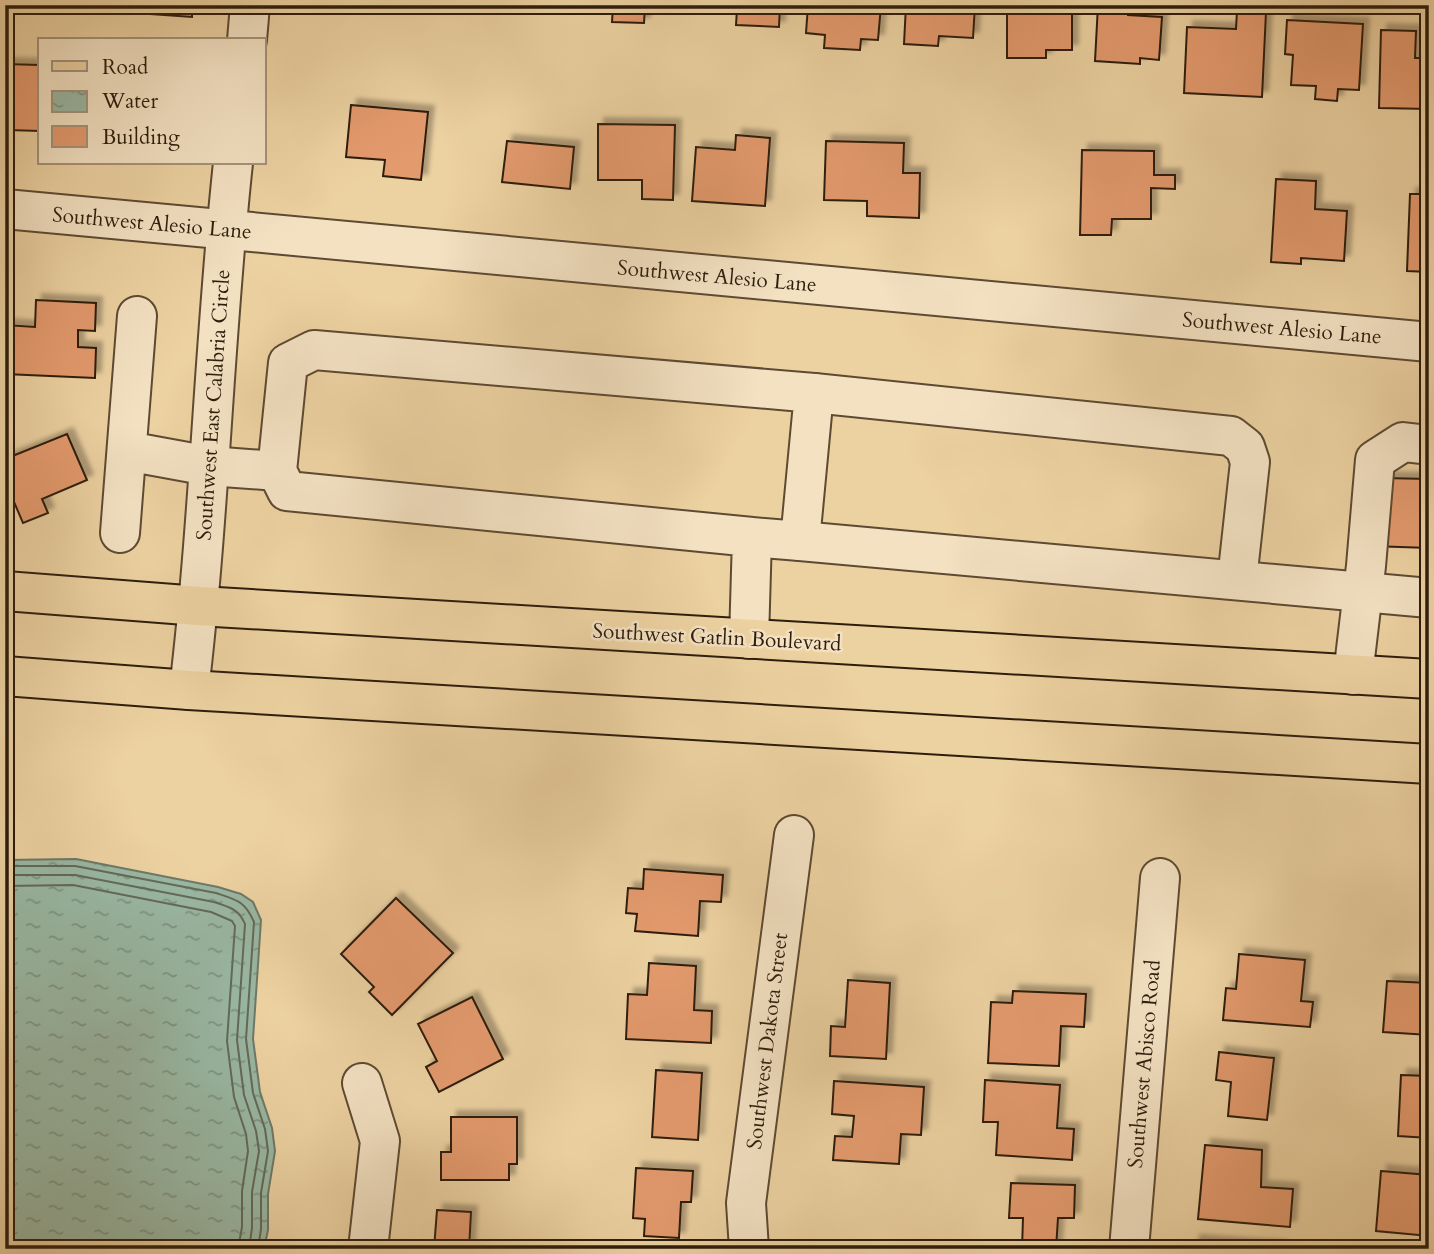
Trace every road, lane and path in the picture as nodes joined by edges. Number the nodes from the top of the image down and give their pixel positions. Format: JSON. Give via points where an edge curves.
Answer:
{"nodes":[{"id":1,"x":250,"y":5,"type":"edge"},
{"id":2,"x":247,"y":38,"type":"edge"},
{"id":3,"x":233,"y":164,"type":"edge"},
{"id":4,"x":5,"y":209,"type":"edge"},
{"id":5,"x":226,"y":230,"type":"junction"},
{"id":6,"x":137,"y":316,"type":"dead end"},
{"id":7,"x":1429,"y":342,"type":"edge"},
{"id":8,"x":814,"y":393,"type":"junction"},
{"id":9,"x":1429,"y":445,"type":"edge"},
{"id":10,"x":127,"y":451,"type":"junction"},
{"id":11,"x":209,"y":466,"type":"junction"},
{"id":12,"x":277,"y":471,"type":"junction"},
{"id":13,"x":120,"y":533,"type":"dead end"},
{"id":14,"x":752,"y":537,"type":"junction"},
{"id":15,"x":800,"y":541,"type":"junction"},
{"id":16,"x":1237,"y":580,"type":"junction"},
{"id":17,"x":5,"y":591,"type":"edge"},
{"id":18,"x":1363,"y":592,"type":"junction"},
{"id":19,"x":1429,"y":598,"type":"edge"},
{"id":20,"x":199,"y":606,"type":"junction"},
{"id":21,"x":749,"y":639,"type":"junction"},
{"id":22,"x":1353,"y":674,"type":"junction"},
{"id":23,"x":5,"y":676,"type":"edge"},
{"id":24,"x":1429,"y":679,"type":"edge"},
{"id":25,"x":189,"y":690,"type":"junction"},
{"id":26,"x":1429,"y":764,"type":"edge"},
{"id":27,"x":794,"y":835,"type":"dead end"},
{"id":28,"x":1160,"y":878,"type":"dead end"},
{"id":29,"x":362,"y":1083,"type":"dead end"},
{"id":30,"x":368,"y":1249,"type":"edge"},
{"id":31,"x":749,"y":1249,"type":"edge"},
{"id":32,"x":1129,"y":1249,"type":"edge"}],
"edges":[{"from":1,"to":2,"type":"street"},
{"from":3,"to":5,"type":"street","name":"Southwest East Calabria Circle"},
{"from":4,"to":5,"type":"street","name":"Southwest Alesio Lane"},
{"from":5,"to":7,"type":"street","name":"Southwest Alesio Lane"},
{"from":5,"to":11,"type":"street","name":"Southwest East Calabria Circle"},
{"from":6,"to":10,"type":"street"},
{"from":8,"to":12,"type":"street","via":[[314,350],[288,363]]},
{"from":8,"to":15,"type":"street"},
{"from":8,"to":16,"type":"street","via":[[1231,436],[1245,447],[1250,462]]},
{"from":9,"to":18,"type":"street","via":[[1403,442],[1375,460]]},
{"from":10,"to":11,"type":"street"},
{"from":10,"to":13,"type":"street"},
{"from":11,"to":12,"type":"street"},
{"from":11,"to":20,"type":"street","name":"Southwest East Calabria Circle"},
{"from":12,"to":14,"type":"street","via":[[287,491]]},
{"from":14,"to":15,"type":"street"},
{"from":14,"to":21,"type":"street"},
{"from":15,"to":16,"type":"street"},
{"from":16,"to":18,"type":"street"},
{"from":17,"to":20,"type":"main road","name":"Southwest Gatlin Boulevard"},
{"from":18,"to":19,"type":"street"},
{"from":18,"to":22,"type":"street"},
{"from":20,"to":21,"type":"main road","name":"Southwest Gatlin Boulevard"},
{"from":20,"to":25,"type":"street","name":"Southwest East Calabria Circle"},
{"from":21,"to":22,"type":"main road","name":"Southwest Gatlin Boulevard"},
{"from":22,"to":24,"type":"main road","name":"Southwest Gatlin Boulevard"},
{"from":23,"to":25,"type":"main road"},
{"from":25,"to":26,"type":"main road"},
{"from":27,"to":31,"type":"street","name":"Southwest Dakota Street","via":[[746,1203]]},
{"from":28,"to":32,"type":"street","name":"Southwest Abisco Road"},
{"from":29,"to":30,"type":"street","via":[[380,1141]]}]}
